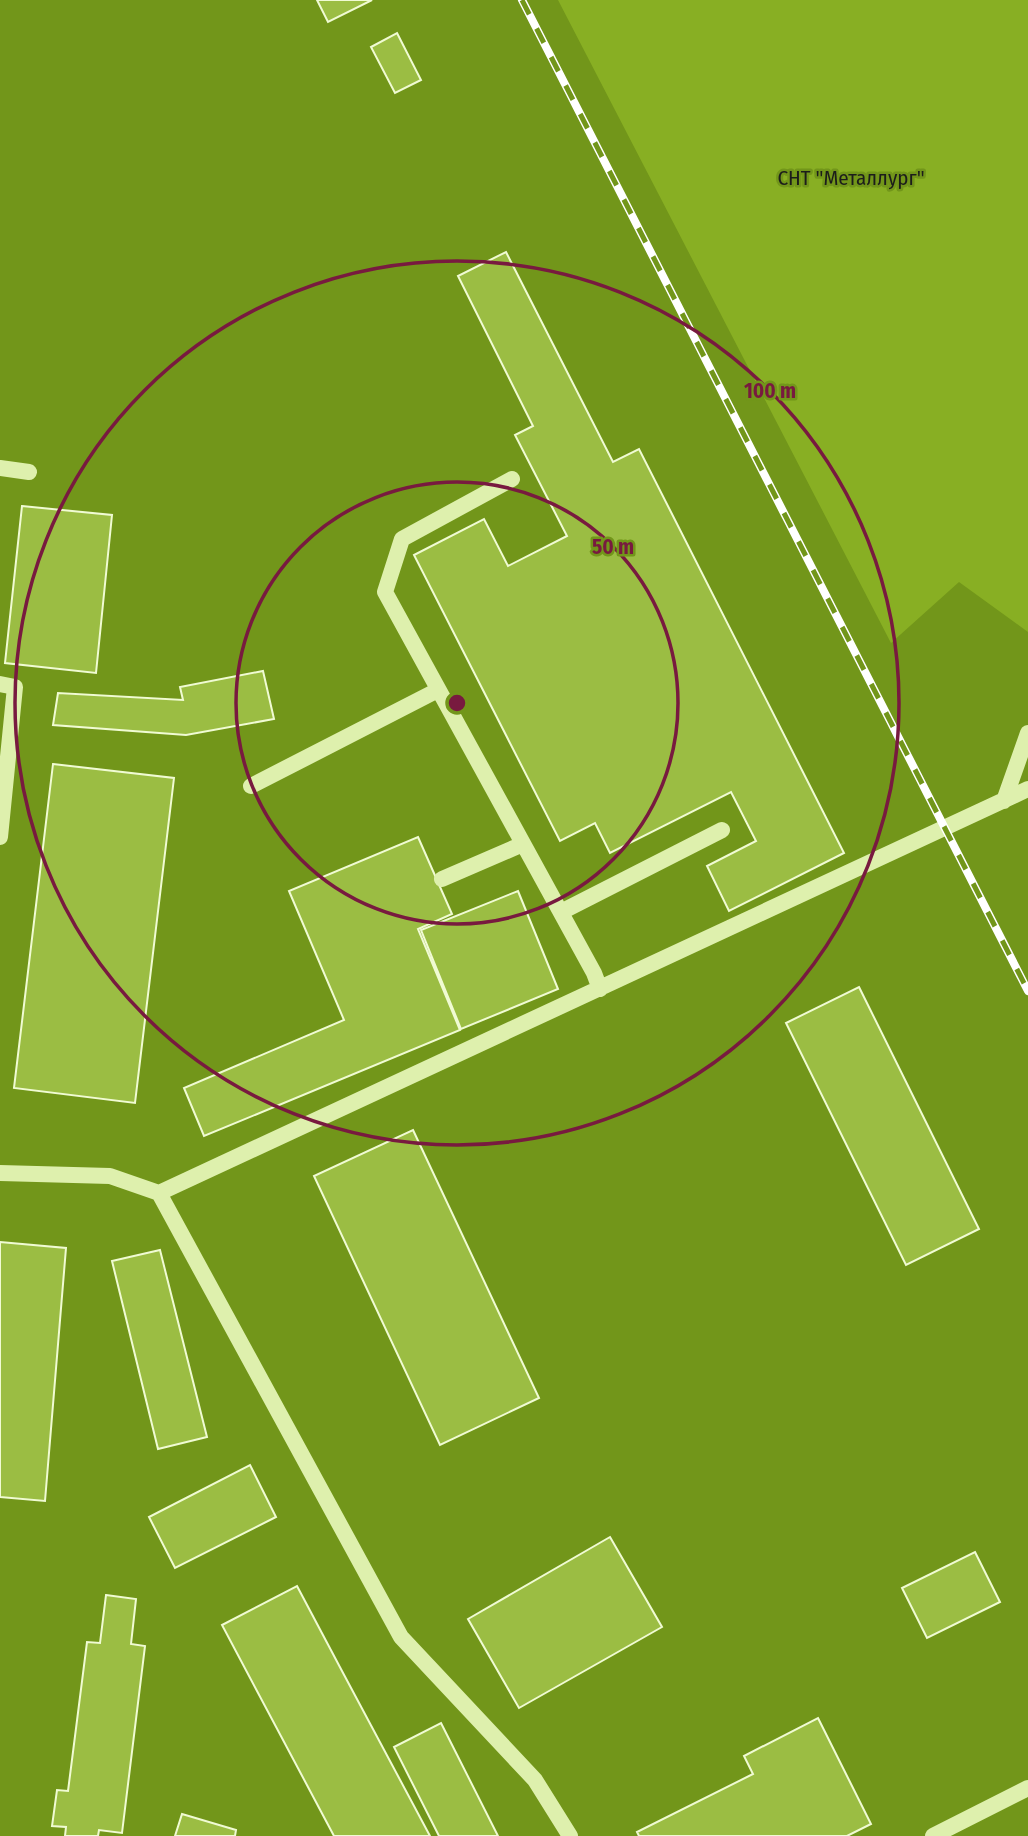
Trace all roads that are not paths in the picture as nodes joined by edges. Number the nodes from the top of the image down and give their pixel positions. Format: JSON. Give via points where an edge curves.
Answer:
{"nodes":[{"id":1,"x":0,"y":468,"type":"edge"},
{"id":2,"x":29,"y":472,"type":"dead end"},
{"id":3,"x":513,"y":479,"type":"dead end"},
{"id":4,"x":0,"y":684,"type":"edge"},
{"id":5,"x":438,"y":690,"type":"junction"},
{"id":6,"x":1028,"y":733,"type":"edge"},
{"id":7,"x":251,"y":786,"type":"dead end"},
{"id":8,"x":1028,"y":789,"type":"edge"},
{"id":9,"x":1004,"y":801,"type":"junction"},
{"id":10,"x":722,"y":830,"type":"dead end"},
{"id":11,"x":0,"y":837,"type":"edge"},
{"id":12,"x":523,"y":844,"type":"junction"},
{"id":13,"x":442,"y":879,"type":"dead end"},
{"id":14,"x":561,"y":912,"type":"junction"},
{"id":15,"x":600,"y":989,"type":"junction"},
{"id":16,"x":0,"y":1173,"type":"edge"},
{"id":17,"x":159,"y":1193,"type":"junction"},
{"id":18,"x":1028,"y":1788,"type":"edge"},
{"id":19,"x":940,"y":1834,"type":"edge"},
{"id":20,"x":570,"y":1836,"type":"edge"}],
"edges":[{"from":1,"to":2,"type":"lane"},
{"from":3,"to":5,"type":"lane","via":[[402,539],[385,592]]},
{"from":4,"to":11,"type":"lane","via":[[15,687]]},
{"from":5,"to":7,"type":"lane"},
{"from":5,"to":12,"type":"lane"},
{"from":6,"to":9,"type":"lane"},
{"from":8,"to":9,"type":"lane"},
{"from":9,"to":15,"type":"lane"},
{"from":10,"to":14,"type":"lane"},
{"from":12,"to":13,"type":"lane"},
{"from":12,"to":14,"type":"lane"},
{"from":14,"to":15,"type":"lane"},
{"from":15,"to":17,"type":"lane"},
{"from":16,"to":17,"type":"lane","via":[[110,1177]]},
{"from":17,"to":20,"type":"lane","via":[[401,1637],[535,1780]]},
{"from":18,"to":19,"type":"lane"}]}
